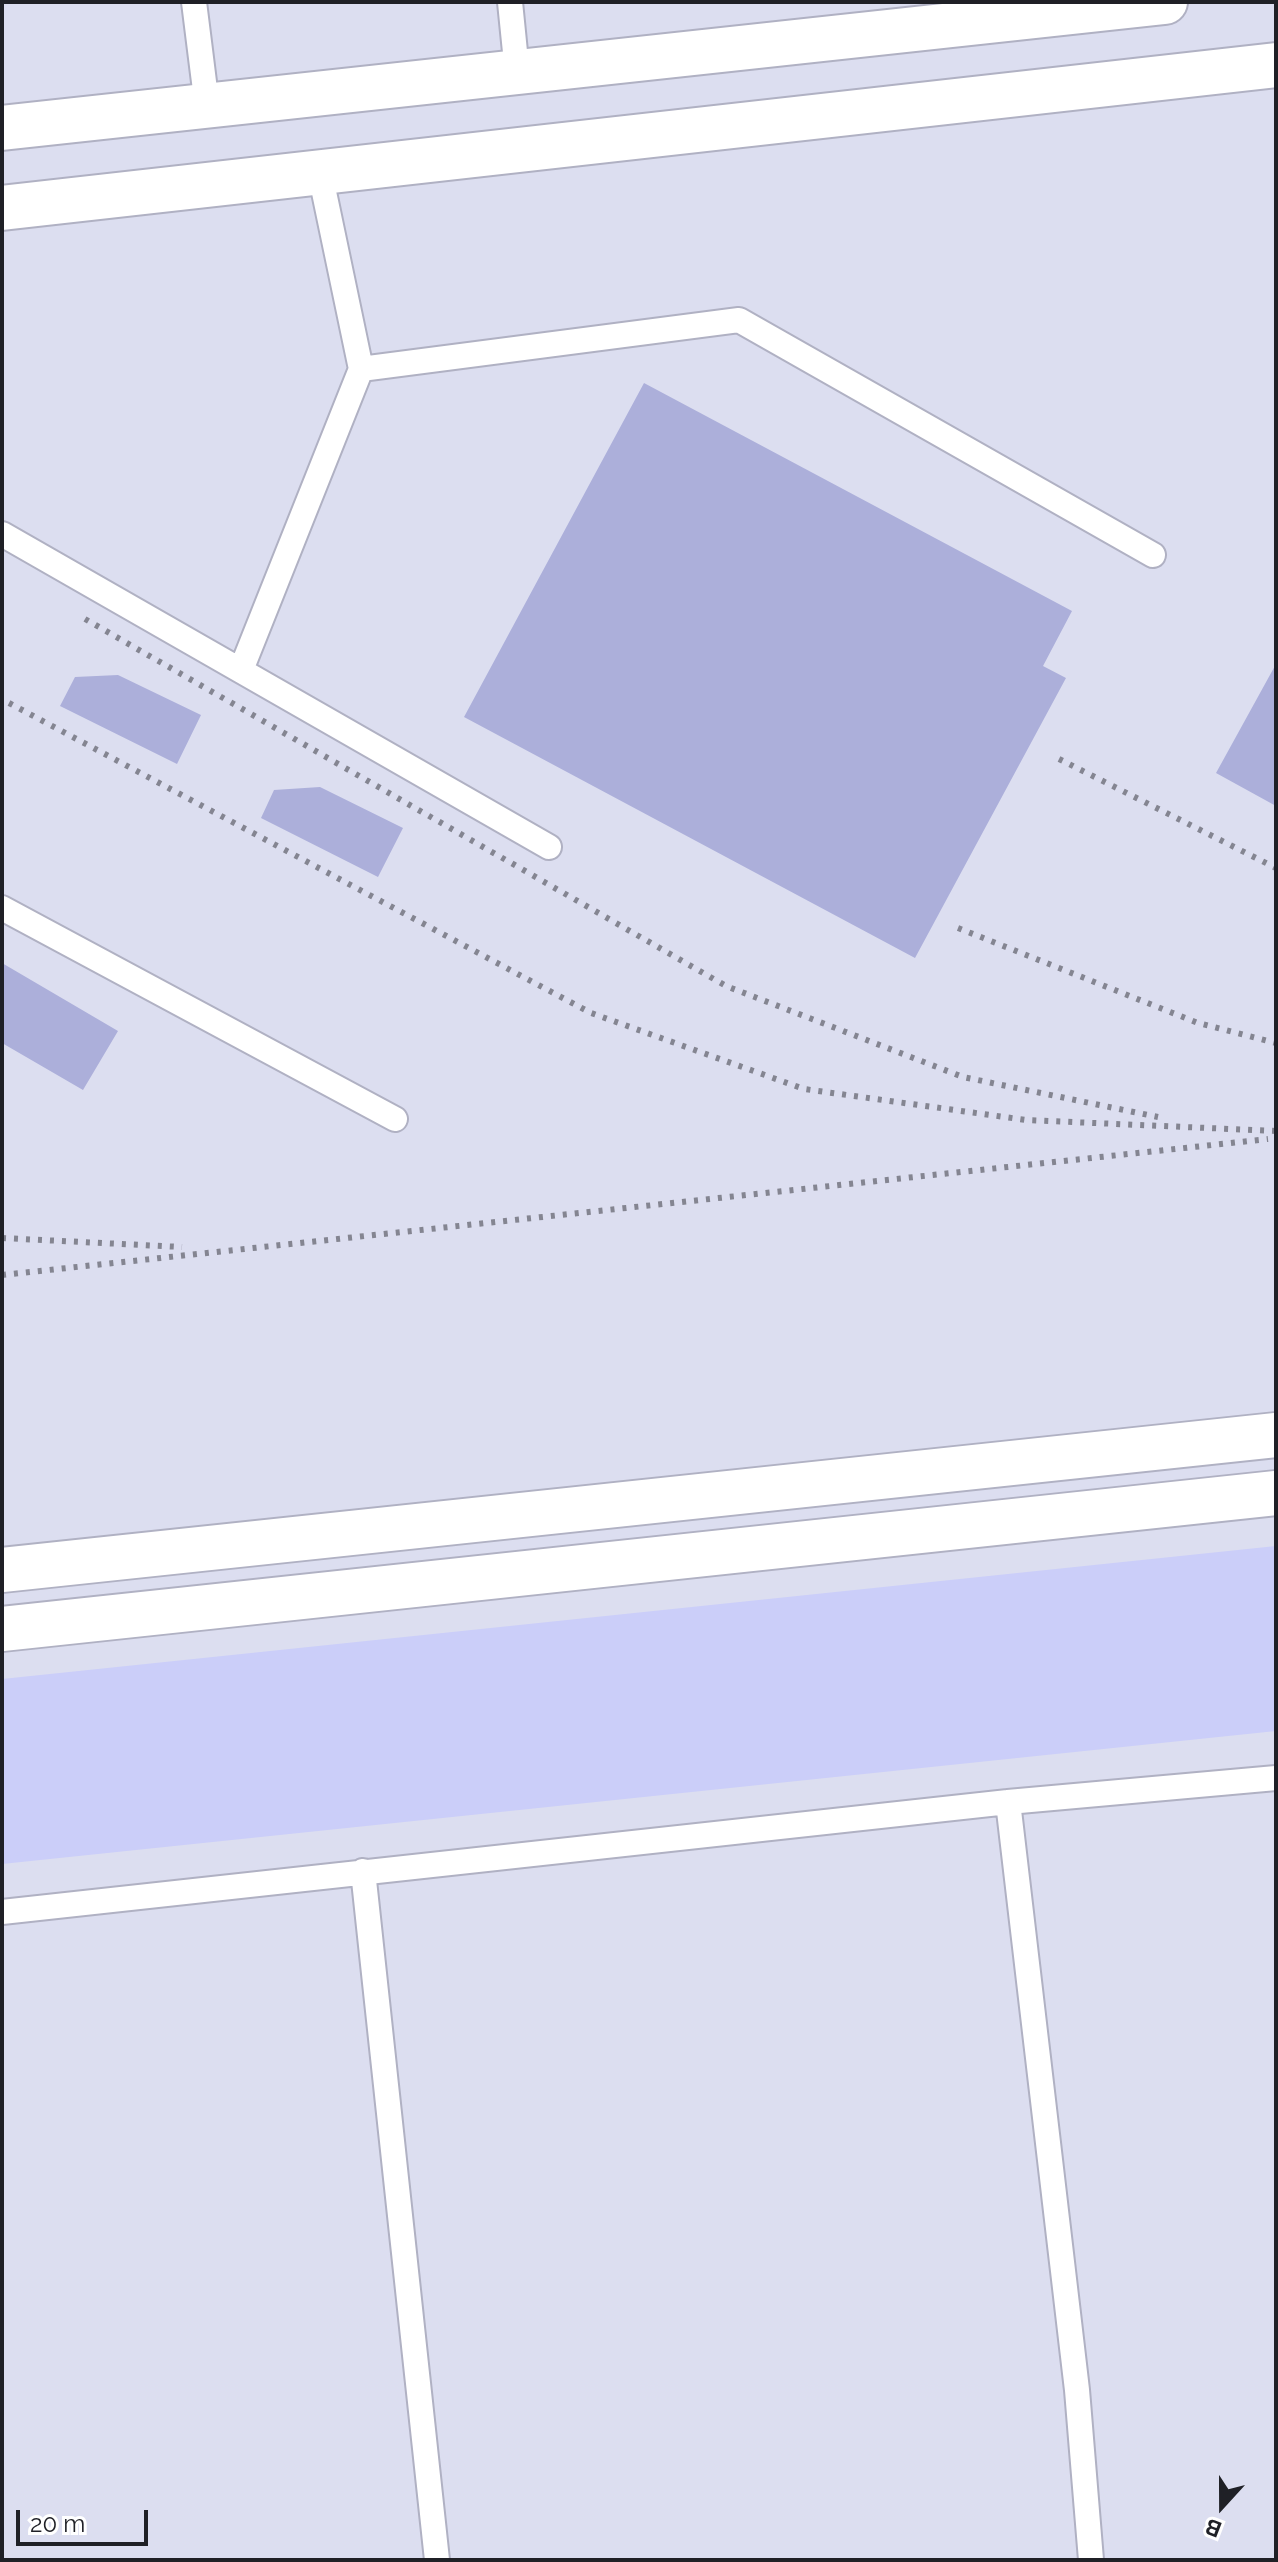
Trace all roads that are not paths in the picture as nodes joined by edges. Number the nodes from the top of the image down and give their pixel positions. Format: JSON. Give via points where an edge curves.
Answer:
{"nodes":[{"id":1,"x":194,"y":2,"type":"edge"},
{"id":2,"x":510,"y":2,"type":"edge"},
{"id":3,"x":1165,"y":2,"type":"edge"},
{"id":4,"x":1276,"y":65,"type":"edge"},
{"id":5,"x":517,"y":72,"type":"junction"},
{"id":6,"x":207,"y":106,"type":"junction"},
{"id":7,"x":2,"y":128,"type":"edge"},
{"id":8,"x":320,"y":173,"type":"junction"},
{"id":9,"x":2,"y":208,"type":"edge"},
{"id":10,"x":361,"y":369,"type":"junction"},
{"id":11,"x":2,"y":534,"type":"edge"},
{"id":12,"x":1153,"y":555,"type":"dead end"},
{"id":13,"x":241,"y":670,"type":"junction"},
{"id":14,"x":549,"y":847,"type":"dead end"},
{"id":15,"x":2,"y":908,"type":"edge"},
{"id":16,"x":395,"y":1119,"type":"dead end"},
{"id":17,"x":1276,"y":1435,"type":"edge"},
{"id":18,"x":1276,"y":1493,"type":"edge"},
{"id":19,"x":2,"y":1570,"type":"edge"},
{"id":20,"x":2,"y":1629,"type":"edge"},
{"id":21,"x":1276,"y":1778,"type":"edge"},
{"id":22,"x":1008,"y":1802,"type":"junction"},
{"id":23,"x":363,"y":1871,"type":"junction"},
{"id":24,"x":2,"y":1912,"type":"edge"},
{"id":25,"x":437,"y":2560,"type":"edge"},
{"id":26,"x":1091,"y":2560,"type":"edge"}],
"edges":[{"from":1,"to":6,"type":"lane"},
{"from":2,"to":5,"type":"lane"},
{"from":3,"to":5,"type":"street"},
{"from":4,"to":8,"type":"street"},
{"from":5,"to":6,"type":"street"},
{"from":6,"to":7,"type":"street"},
{"from":8,"to":9,"type":"street"},
{"from":8,"to":10,"type":"lane"},
{"from":10,"to":12,"type":"lane","via":[[739,320]]},
{"from":10,"to":13,"type":"lane"},
{"from":11,"to":13,"type":"lane"},
{"from":13,"to":14,"type":"lane"},
{"from":15,"to":16,"type":"lane"},
{"from":17,"to":19,"type":"street"},
{"from":18,"to":20,"type":"street"},
{"from":21,"to":22,"type":"lane"},
{"from":22,"to":23,"type":"lane"},
{"from":22,"to":26,"type":"lane","via":[[1077,2390]]},
{"from":23,"to":24,"type":"lane"},
{"from":23,"to":25,"type":"lane"}]}
